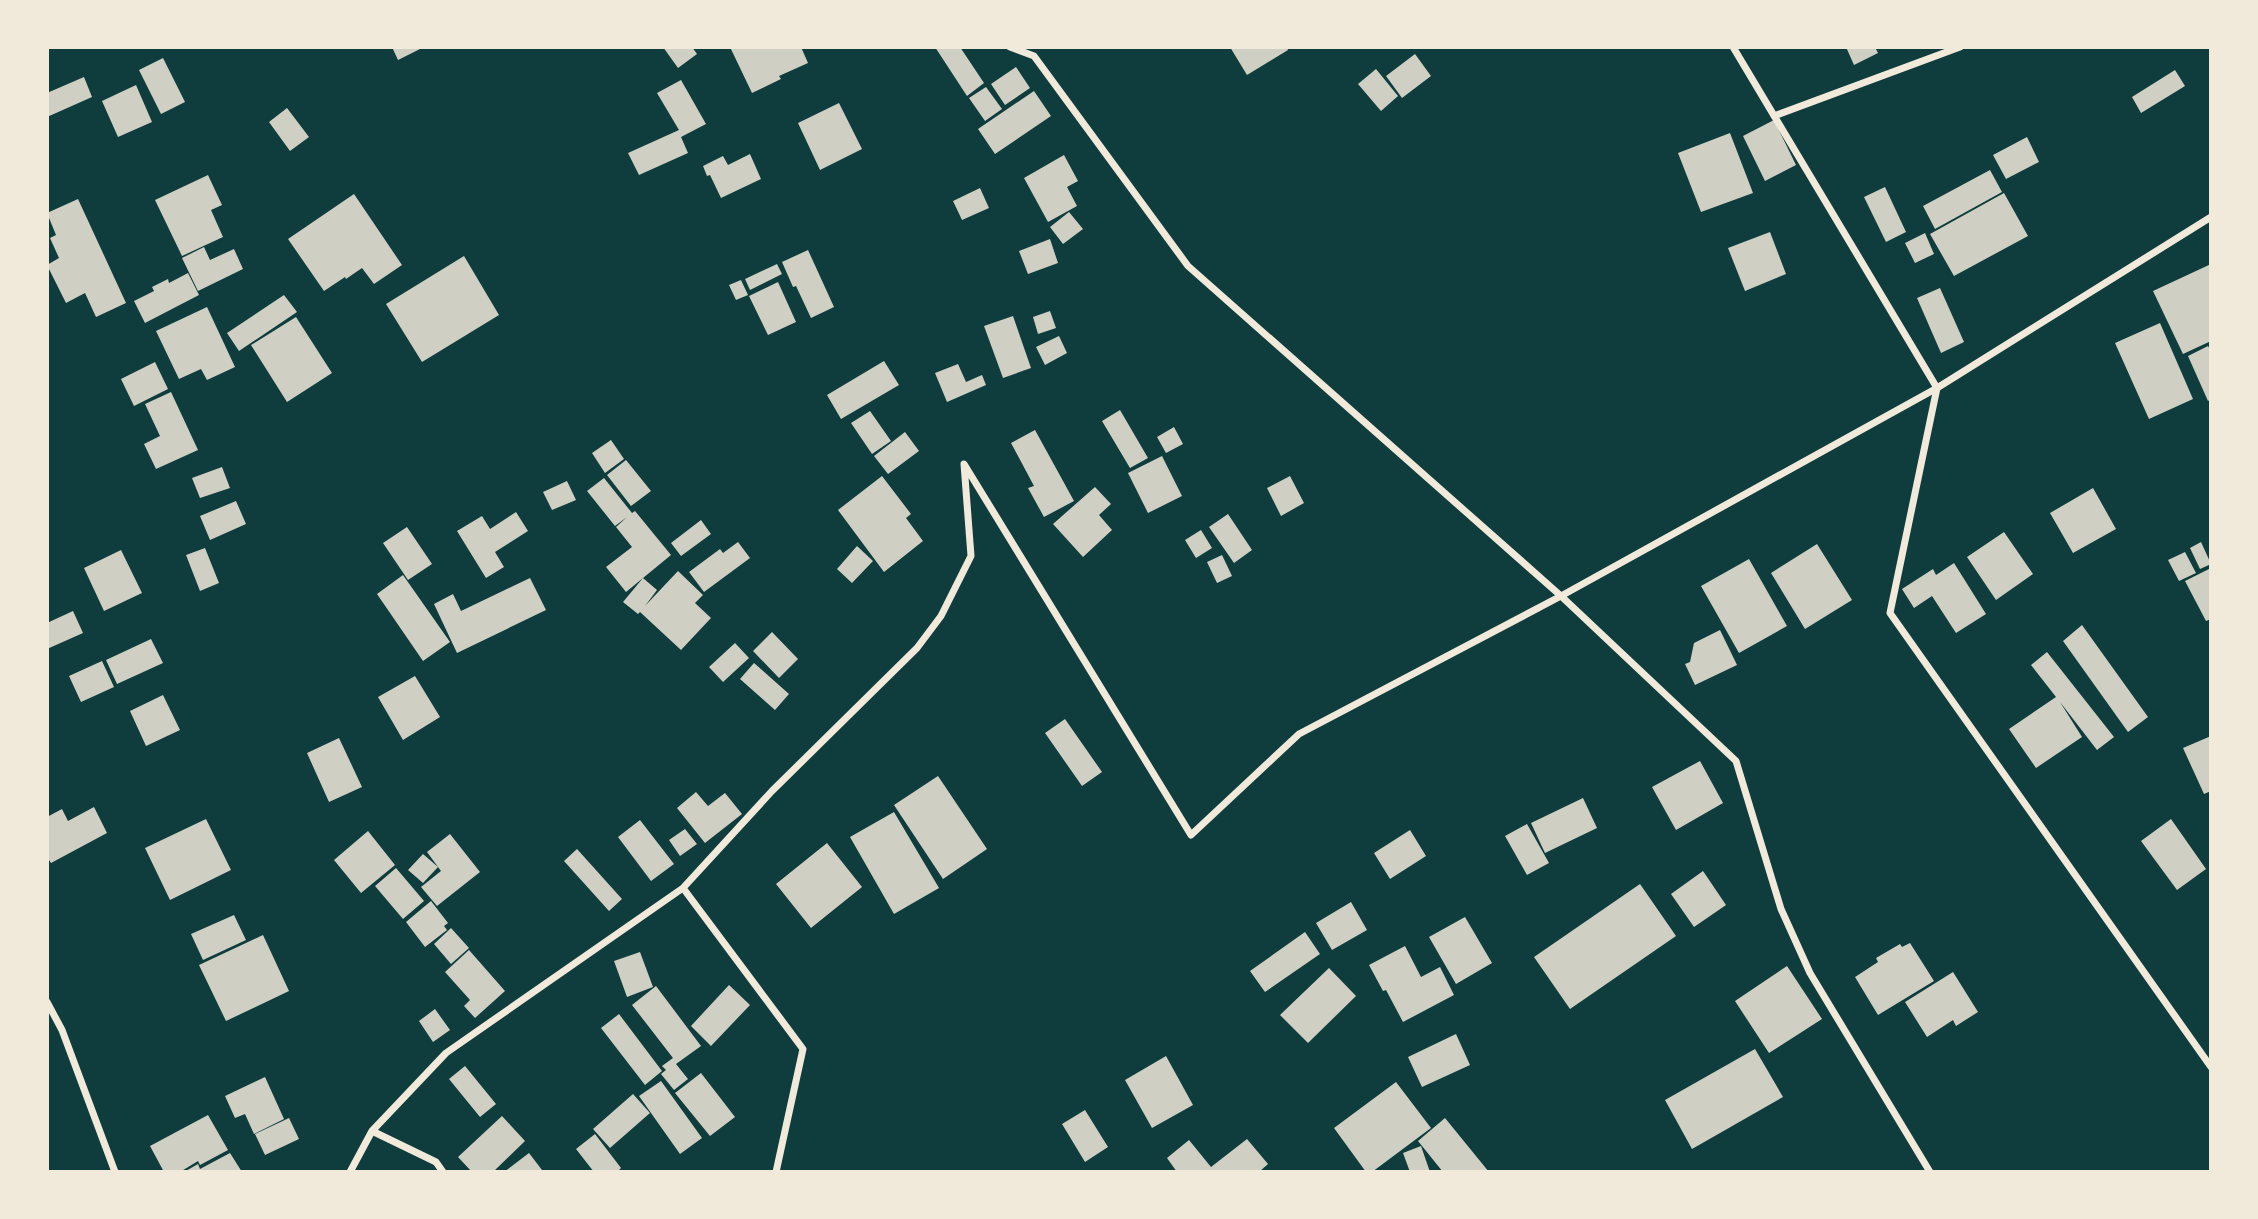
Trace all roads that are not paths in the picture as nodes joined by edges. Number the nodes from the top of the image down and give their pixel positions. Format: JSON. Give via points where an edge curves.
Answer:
{"nodes":[{"id":1,"x":1010,"y":47,"type":"edge"},
{"id":2,"x":1733,"y":47,"type":"edge"},
{"id":3,"x":1960,"y":47,"type":"edge"},
{"id":4,"x":1774,"y":116,"type":"junction"},
{"id":5,"x":2211,"y":217,"type":"edge"},
{"id":6,"x":1937,"y":388,"type":"junction"},
{"id":7,"x":1561,"y":596,"type":"junction"},
{"id":8,"x":683,"y":888,"type":"junction"},
{"id":9,"x":47,"y":1002,"type":"edge"},
{"id":10,"x":2211,"y":1067,"type":"edge"},
{"id":11,"x":372,"y":1131,"type":"junction"},
{"id":12,"x":115,"y":1172,"type":"edge"},
{"id":13,"x":350,"y":1172,"type":"edge"},
{"id":14,"x":443,"y":1172,"type":"edge"},
{"id":15,"x":776,"y":1172,"type":"edge"},
{"id":16,"x":1930,"y":1172,"type":"edge"}],
"edges":[{"from":1,"to":7,"type":"street","via":[[1034,56],[1188,266]]},
{"from":2,"to":4,"type":"street"},
{"from":3,"to":4,"type":"street"},
{"from":4,"to":6,"type":"street"},
{"from":5,"to":6,"type":"street"},
{"from":6,"to":7,"type":"street"},
{"from":6,"to":10,"type":"street","via":[[1890,613]]},
{"from":7,"to":8,"type":"street","via":[[1299,734],[1191,835],[964,464],[971,556],[941,616],[917,648],[772,791]]},
{"from":7,"to":16,"type":"street","via":[[1736,761],[1781,909],[1810,973]]},
{"from":8,"to":11,"type":"street","via":[[446,1053]]},
{"from":8,"to":15,"type":"street","via":[[803,1049]]},
{"from":9,"to":12,"type":"street","via":[[62,1030]]},
{"from":11,"to":13,"type":"street"},
{"from":11,"to":14,"type":"street","via":[[436,1162]]}]}
